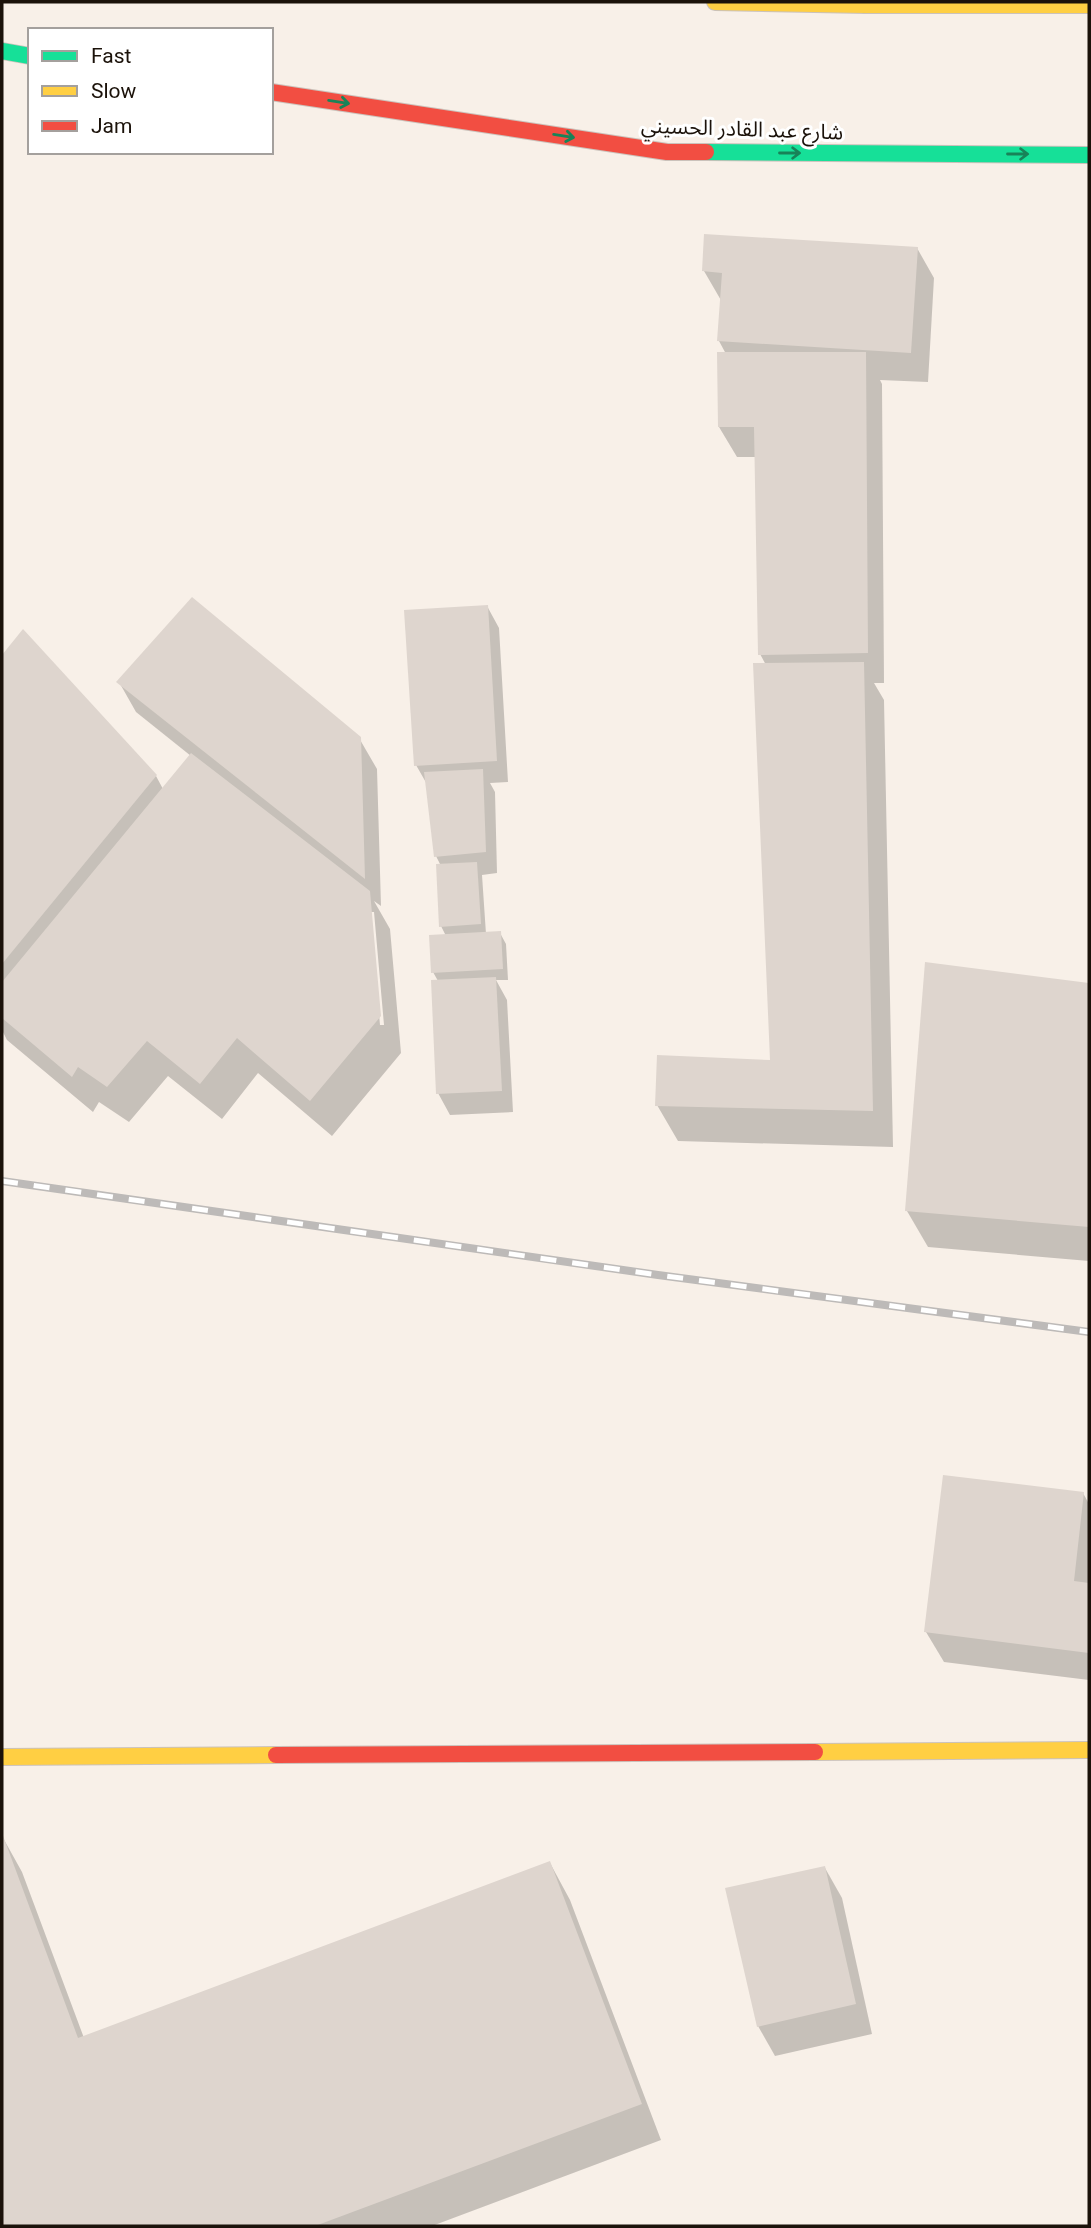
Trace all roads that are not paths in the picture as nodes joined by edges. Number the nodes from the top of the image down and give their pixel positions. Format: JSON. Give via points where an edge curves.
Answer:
{"nodes":[{"id":1,"x":715,"y":2,"type":"edge"},
{"id":2,"x":873,"y":3,"type":"edge"},
{"id":3,"x":1089,"y":5,"type":"edge"},
{"id":4,"x":2,"y":51,"type":"edge"},
{"id":5,"x":28,"y":56,"type":"edge"},
{"id":6,"x":273,"y":92,"type":"edge"},
{"id":7,"x":1089,"y":155,"type":"edge"},
{"id":8,"x":1089,"y":1750,"type":"edge"},
{"id":9,"x":2,"y":1757,"type":"edge"}],
"edges":[{"from":1,"to":2,"type":"main road"},
{"from":2,"to":3,"type":"main road"},
{"from":4,"to":5,"type":"main road"},
{"from":6,"to":7,"type":"main road","name":"شارع عبد القادر الحسيني","one_way":true,"via":[[667,152]]},
{"from":8,"to":9,"type":"main road"}]}
